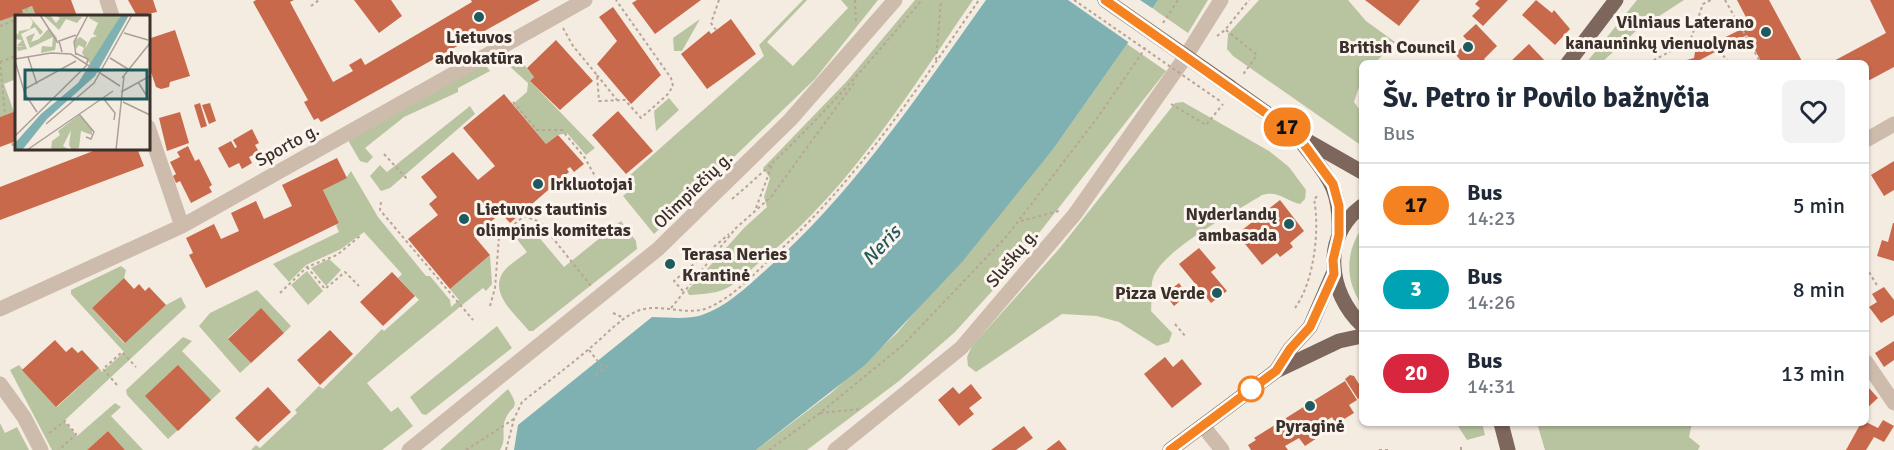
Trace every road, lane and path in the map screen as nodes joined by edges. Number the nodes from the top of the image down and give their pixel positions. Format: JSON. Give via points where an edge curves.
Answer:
{"nodes":[{"id":1,"x":107,"y":0,"type":"edge"},
{"id":2,"x":319,"y":0,"type":"edge"},
{"id":3,"x":585,"y":0,"type":"edge"},
{"id":4,"x":616,"y":0,"type":"edge"},
{"id":5,"x":719,"y":0,"type":"edge"},
{"id":6,"x":895,"y":0,"type":"edge"},
{"id":7,"x":922,"y":0,"type":"edge"},
{"id":8,"x":941,"y":0,"type":"edge"},
{"id":9,"x":979,"y":0,"type":"edge"},
{"id":10,"x":1074,"y":0,"type":"edge"},
{"id":11,"x":1105,"y":0,"type":"edge"},
{"id":12,"x":1178,"y":0,"type":"edge"},
{"id":13,"x":1221,"y":0,"type":"edge"},
{"id":14,"x":1249,"y":0,"type":"edge"},
{"id":15,"x":1616,"y":0,"type":"edge"},
{"id":16,"x":1710,"y":0,"type":"edge"},
{"id":17,"x":1725,"y":0,"type":"edge"},
{"id":18,"x":311,"y":6,"type":"dead end"},
{"id":19,"x":28,"y":8,"type":"dead end"},
{"id":20,"x":24,"y":15,"type":"edge"},
{"id":21,"x":112,"y":15,"type":"edge"},
{"id":22,"x":557,"y":18,"type":"junction"},
{"id":23,"x":15,"y":20,"type":"edge"},
{"id":24,"x":0,"y":26,"type":"edge"},
{"id":25,"x":1158,"y":29,"type":"dead end"},
{"id":26,"x":716,"y":30,"type":"dead end"},
{"id":27,"x":1152,"y":39,"type":"dead end"},
{"id":28,"x":1689,"y":44,"type":"junction"},
{"id":29,"x":15,"y":56,"type":"edge"},
{"id":30,"x":1570,"y":60,"type":"edge"},
{"id":31,"x":1654,"y":60,"type":"edge"},
{"id":32,"x":1726,"y":60,"type":"edge"},
{"id":33,"x":1759,"y":60,"type":"edge"},
{"id":34,"x":0,"y":62,"type":"edge"},
{"id":35,"x":936,"y":62,"type":"junction"},
{"id":36,"x":597,"y":75,"type":"junction"},
{"id":37,"x":859,"y":76,"type":"junction"},
{"id":38,"x":1242,"y":76,"type":"dead end"},
{"id":39,"x":1157,"y":96,"type":"junction"},
{"id":40,"x":617,"y":100,"type":"junction"},
{"id":41,"x":1220,"y":101,"type":"dead end"},
{"id":42,"x":513,"y":102,"type":"dead end"},
{"id":43,"x":1223,"y":104,"type":"dead end"},
{"id":44,"x":5,"y":115,"type":"dead end"},
{"id":45,"x":1894,"y":124,"type":"edge"},
{"id":46,"x":150,"y":133,"type":"edge"},
{"id":47,"x":1297,"y":135,"type":"junction"},
{"id":48,"x":1869,"y":138,"type":"edge"},
{"id":49,"x":12,"y":143,"type":"dead end"},
{"id":50,"x":16,"y":154,"type":"dead end"},
{"id":51,"x":384,"y":154,"type":"dead end"},
{"id":52,"x":773,"y":162,"type":"junction"},
{"id":53,"x":1359,"y":170,"type":"edge"},
{"id":54,"x":595,"y":176,"type":"dead end"},
{"id":55,"x":408,"y":180,"type":"dead end"},
{"id":56,"x":1314,"y":198,"type":"dead end"},
{"id":57,"x":381,"y":202,"type":"dead end"},
{"id":58,"x":726,"y":204,"type":"dead end"},
{"id":59,"x":1359,"y":209,"type":"edge"},
{"id":60,"x":755,"y":210,"type":"junction"},
{"id":61,"x":1075,"y":214,"type":"junction"},
{"id":62,"x":1021,"y":221,"type":"junction"},
{"id":63,"x":488,"y":225,"type":"dead end"},
{"id":64,"x":182,"y":226,"type":"junction"},
{"id":65,"x":736,"y":228,"type":"junction"},
{"id":66,"x":1339,"y":235,"type":"junction"},
{"id":67,"x":360,"y":236,"type":"dead end"},
{"id":68,"x":499,"y":237,"type":"junction"},
{"id":69,"x":307,"y":267,"type":"junction"},
{"id":70,"x":1869,"y":272,"type":"edge"},
{"id":71,"x":1334,"y":274,"type":"junction"},
{"id":72,"x":359,"y":286,"type":"dead end"},
{"id":73,"x":591,"y":286,"type":"dead end"},
{"id":74,"x":1878,"y":288,"type":"dead end"},
{"id":75,"x":683,"y":291,"type":"junction"},
{"id":76,"x":279,"y":293,"type":"dead end"},
{"id":77,"x":490,"y":306,"type":"dead end"},
{"id":78,"x":671,"y":308,"type":"junction"},
{"id":79,"x":1295,"y":308,"type":"dead end"},
{"id":80,"x":0,"y":309,"type":"edge"},
{"id":81,"x":613,"y":313,"type":"dead end"},
{"id":82,"x":626,"y":318,"type":"junction"},
{"id":83,"x":473,"y":320,"type":"dead end"},
{"id":84,"x":1359,"y":322,"type":"edge"},
{"id":85,"x":1175,"y":324,"type":"dead end"},
{"id":86,"x":1186,"y":337,"type":"dead end"},
{"id":87,"x":1359,"y":337,"type":"edge"},
{"id":88,"x":588,"y":350,"type":"junction"},
{"id":89,"x":610,"y":364,"type":"dead end"},
{"id":90,"x":1869,"y":366,"type":"edge"},
{"id":91,"x":136,"y":367,"type":"dead end"},
{"id":92,"x":604,"y":369,"type":"junction"},
{"id":93,"x":1276,"y":371,"type":"junction"},
{"id":94,"x":596,"y":375,"type":"dead end"},
{"id":95,"x":0,"y":384,"type":"edge"},
{"id":96,"x":117,"y":385,"type":"dead end"},
{"id":97,"x":1894,"y":403,"type":"edge"},
{"id":98,"x":820,"y":413,"type":"junction"},
{"id":99,"x":876,"y":418,"type":"junction"},
{"id":100,"x":514,"y":419,"type":"junction"},
{"id":101,"x":1203,"y":426,"type":"junction"},
{"id":102,"x":1502,"y":426,"type":"edge"},
{"id":103,"x":1461,"y":444,"type":"dead end"},
{"id":104,"x":39,"y":446,"type":"edge"},
{"id":105,"x":59,"y":450,"type":"edge"},
{"id":106,"x":408,"y":450,"type":"edge"},
{"id":107,"x":466,"y":450,"type":"edge"},
{"id":108,"x":507,"y":450,"type":"edge"},
{"id":109,"x":769,"y":450,"type":"edge"},
{"id":110,"x":835,"y":450,"type":"edge"},
{"id":111,"x":1170,"y":450,"type":"edge"},
{"id":112,"x":1222,"y":450,"type":"edge"},
{"id":113,"x":1379,"y":450,"type":"edge"},
{"id":114,"x":1390,"y":450,"type":"edge"},
{"id":115,"x":1461,"y":450,"type":"edge"},
{"id":116,"x":1508,"y":450,"type":"edge"}],
"edges":[{"from":1,"to":21,"type":"street"},
{"from":2,"to":18,"type":"path"},
{"from":3,"to":22,"type":"street","name":"Sporto g."},
{"from":4,"to":40,"type":"path","via":[[673,86],[641,118],[625,100]]},
{"from":5,"to":26,"type":"path","via":[[711,23]]},
{"from":6,"to":106,"type":"street","name":"Olimpiečių g.","via":[[790,120],[658,249]]},
{"from":7,"to":37,"type":"path"},
{"from":8,"to":35,"type":"path"},
{"from":9,"to":35,"type":"path"},
{"from":10,"to":41,"type":"path","bridge":true},
{"from":11,"to":47,"type":"main road","bridge":true},
{"from":12,"to":25,"type":"path"},
{"from":13,"to":39,"type":"street","name":"Sluškų g."},
{"from":14,"to":38,"type":"path","via":[[1225,30],[1257,56]]},
{"from":15,"to":30,"type":"main road"},
{"from":16,"to":28,"type":"path","via":[[1703,4]]},
{"from":17,"to":33,"type":"path"},
{"from":19,"to":20,"type":"path"},
{"from":22,"to":36,"type":"path"},
{"from":22,"to":64,"type":"street","name":"Sporto g."},
{"from":23,"to":24,"type":"path"},
{"from":27,"to":62,"type":"path"},
{"from":28,"to":31,"type":"path"},
{"from":28,"to":32,"type":"path","via":[[1710,43]]},
{"from":29,"to":34,"type":"path"},
{"from":34,"to":44,"type":"path"},
{"from":35,"to":78,"type":"path","via":[[841,189],[802,231],[711,307],[696,312]]},
{"from":36,"to":40,"type":"path"},
{"from":36,"to":40,"type":"path","via":[[599,101]]},
{"from":37,"to":52,"type":"path"},
{"from":37,"to":60,"type":"path","via":[[771,197]]},
{"from":39,"to":43,"type":"path","via":[[1206,125]]},
{"from":39,"to":61,"type":"street","name":"Sluškų g."},
{"from":42,"to":54,"type":"path","via":[[537,130],[562,130]]},
{"from":45,"to":48,"type":"street"},
{"from":46,"to":64,"type":"street"},
{"from":47,"to":53,"type":"main road"},
{"from":47,"to":66,"type":"main road","via":[[1336,192]]},
{"from":49,"to":50,"type":"path"},
{"from":51,"to":55,"type":"path"},
{"from":52,"to":58,"type":"path"},
{"from":52,"to":60,"type":"path"},
{"from":56,"to":79,"type":"path","via":[[1317,213],[1310,279]]},
{"from":57,"to":83,"type":"path","via":[[380,210]]},
{"from":59,"to":66,"type":"main road"},
{"from":60,"to":65,"type":"path"},
{"from":61,"to":62,"type":"path","via":[[1064,210]]},
{"from":61,"to":99,"type":"street","name":"Sluškų g.","via":[[961,348]]},
{"from":62,"to":98,"type":"path","via":[[903,345]]},
{"from":63,"to":68,"type":"path"},
{"from":64,"to":80,"type":"street","name":"Sporto g."},
{"from":65,"to":75,"type":"path"},
{"from":65,"to":75,"type":"path","via":[[674,281]]},
{"from":66,"to":71,"type":"main road"},
{"from":67,"to":69,"type":"path","via":[[337,255]]},
{"from":68,"to":73,"type":"path","via":[[524,216],[540,222]]},
{"from":68,"to":77,"type":"path"},
{"from":69,"to":72,"type":"path","via":[[326,289],[345,272]]},
{"from":69,"to":76,"type":"path"},
{"from":70,"to":74,"type":"path"},
{"from":71,"to":84,"type":"main road","via":[[1343,303]]},
{"from":71,"to":93,"type":"main road","via":[[1310,327]]},
{"from":75,"to":78,"type":"path"},
{"from":78,"to":82,"type":"path","via":[[648,309]]},
{"from":81,"to":82,"type":"path"},
{"from":82,"to":88,"type":"path"},
{"from":85,"to":86,"type":"path"},
{"from":87,"to":93,"type":"main road","via":[[1339,341]]},
{"from":88,"to":92,"type":"path"},
{"from":88,"to":100,"type":"path","via":[[522,402]]},
{"from":89,"to":92,"type":"path"},
{"from":90,"to":97,"type":"street"},
{"from":91,"to":96,"type":"path","via":[[122,352],[103,369]]},
{"from":92,"to":94,"type":"path"},
{"from":93,"to":101,"type":"main road"},
{"from":95,"to":104,"type":"street"},
{"from":98,"to":99,"type":"path","via":[[868,408]]},
{"from":98,"to":109,"type":"path"},
{"from":99,"to":110,"type":"street","name":"Sluškų g."},
{"from":100,"to":107,"type":"path"},
{"from":100,"to":108,"type":"path"},
{"from":101,"to":111,"type":"main road"},
{"from":101,"to":112,"type":"street"},
{"from":102,"to":116,"type":"main road"},
{"from":103,"to":115,"type":"path"},
{"from":104,"to":105,"type":"path","via":[[65,421],[76,434]]},
{"from":113,"to":114,"type":"path"}]}
